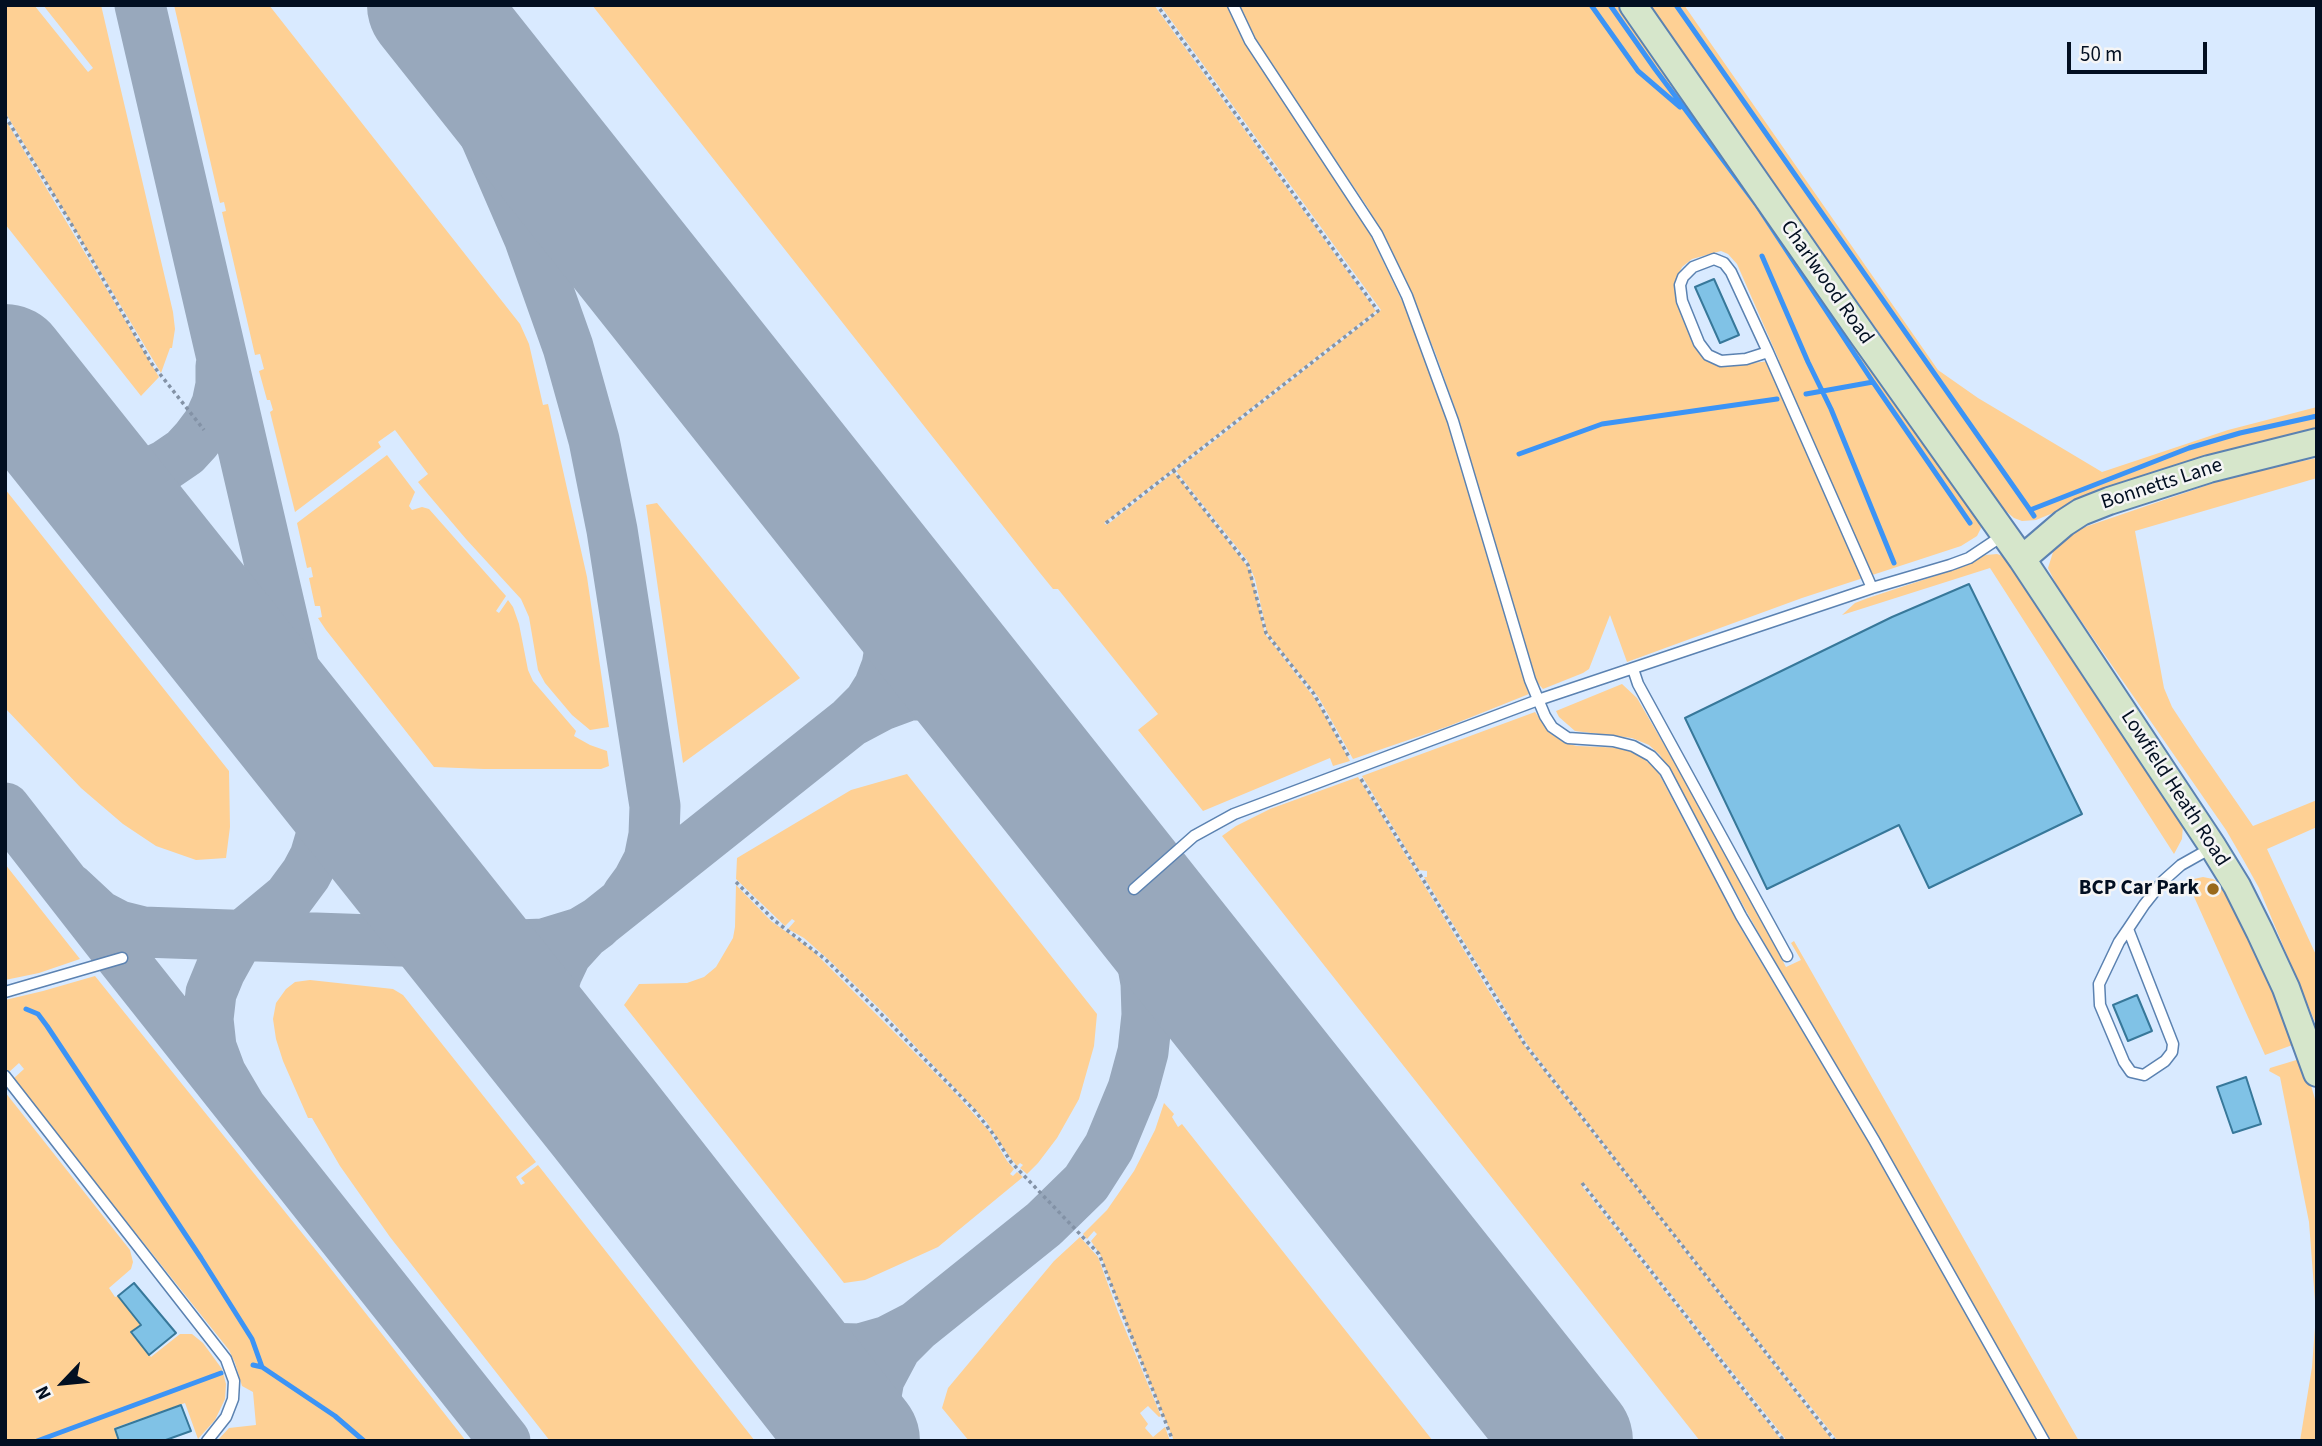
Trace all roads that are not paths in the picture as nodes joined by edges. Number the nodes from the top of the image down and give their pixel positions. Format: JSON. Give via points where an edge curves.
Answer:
{"nodes":[{"id":1,"x":1233,"y":5,"type":"edge"},
{"id":2,"x":1633,"y":5,"type":"edge"},
{"id":3,"x":1768,"y":352,"type":"junction"},
{"id":4,"x":2317,"y":442,"type":"edge"},
{"id":5,"x":2004,"y":534,"type":"junction"},
{"id":6,"x":2022,"y":559,"type":"junction"},
{"id":7,"x":1872,"y":588,"type":"junction"},
{"id":8,"x":1633,"y":669,"type":"junction"},
{"id":9,"x":1538,"y":700,"type":"junction"},
{"id":10,"x":2213,"y":847,"type":"junction"},
{"id":11,"x":1133,"y":888,"type":"dead end"},
{"id":12,"x":2128,"y":929,"type":"junction"},
{"id":13,"x":1787,"y":956,"type":"dead end"},
{"id":14,"x":122,"y":958,"type":"dead end"},
{"id":15,"x":5,"y":992,"type":"edge"},
{"id":16,"x":2317,"y":1073,"type":"edge"},
{"id":17,"x":5,"y":1076,"type":"edge"},
{"id":18,"x":207,"y":1441,"type":"edge"},
{"id":19,"x":2044,"y":1441,"type":"edge"}],
"edges":[{"from":1,"to":9,"type":"lane","via":[[1250,41],[1377,234],[1407,296],[1453,421]]},
{"from":2,"to":5,"type":"street","name":"Charlwood Road"},
{"from":3,"to":3,"type":"lane","via":[[1725,361],[1706,352],[1680,293],[1689,270],[1708,260],[1726,265]]},
{"from":3,"to":7,"type":"lane"},
{"from":4,"to":6,"type":"street","name":"Bonnetts Lane","via":[[2209,469],[2099,505],[2064,523]]},
{"from":5,"to":6,"type":"street","name":"Charlwood Road"},
{"from":5,"to":7,"type":"lane","via":[[1960,562]]},
{"from":6,"to":10,"type":"street","name":"Lowfield Heath Road"},
{"from":7,"to":8,"type":"lane"},
{"from":8,"to":9,"type":"lane"},
{"from":8,"to":13,"type":"lane"},
{"from":9,"to":11,"type":"lane","via":[[1211,825]]},
{"from":9,"to":19,"type":"lane","via":[[1548,722],[1562,735],[1633,746],[1665,771],[1741,916]]},
{"from":10,"to":12,"type":"lane","via":[[2169,874]]},
{"from":10,"to":16,"type":"street","name":"Lowfield Heath Road","via":[[2276,966]]},
{"from":12,"to":12,"type":"lane","via":[[2106,966],[2098,996],[2127,1069],[2144,1075],[2165,1061],[2173,1044]]},
{"from":14,"to":15,"type":"lane"},
{"from":17,"to":18,"type":"lane","via":[[224,1355],[233,1376],[233,1399],[228,1415]]}]}
